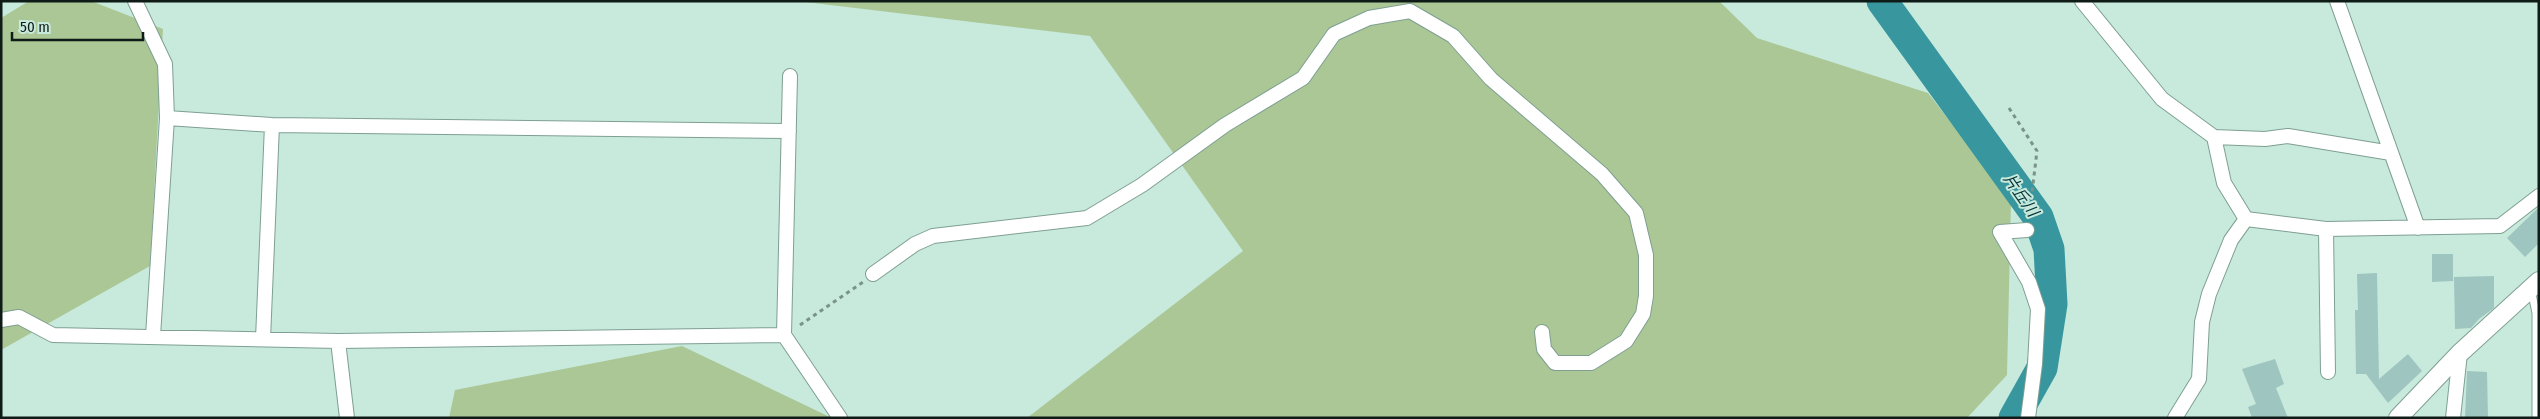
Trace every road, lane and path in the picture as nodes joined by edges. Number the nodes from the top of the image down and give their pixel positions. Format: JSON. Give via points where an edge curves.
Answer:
{"nodes":[{"id":1,"x":135,"y":1,"type":"edge"},
{"id":2,"x":2082,"y":1,"type":"edge"},
{"id":3,"x":2341,"y":1,"type":"edge"},
{"id":4,"x":2337,"y":2,"type":"edge"},
{"id":5,"x":790,"y":76,"type":"dead end"},
{"id":6,"x":2009,"y":108,"type":"dead end"},
{"id":7,"x":167,"y":118,"type":"junction"},
{"id":8,"x":272,"y":125,"type":"junction"},
{"id":9,"x":789,"y":131,"type":"junction"},
{"id":10,"x":2214,"y":137,"type":"junction"},
{"id":11,"x":2391,"y":153,"type":"junction"},
{"id":12,"x":2539,"y":196,"type":"edge"},
{"id":13,"x":2246,"y":219,"type":"junction"},
{"id":14,"x":2418,"y":228,"type":"junction"},
{"id":15,"x":2326,"y":229,"type":"junction"},
{"id":16,"x":2028,"y":230,"type":"joint"},
{"id":17,"x":873,"y":274,"type":"joint"},
{"id":18,"x":2535,"y":285,"type":"edge"},
{"id":19,"x":1,"y":320,"type":"edge"},
{"id":20,"x":1542,"y":332,"type":"dead end"},
{"id":21,"x":784,"y":335,"type":"junction"},
{"id":22,"x":153,"y":336,"type":"junction"},
{"id":23,"x":263,"y":339,"type":"junction"},
{"id":24,"x":338,"y":341,"type":"junction"},
{"id":25,"x":2460,"y":353,"type":"junction"},
{"id":26,"x":2328,"y":372,"type":"dead end"},
{"id":27,"x":347,"y":418,"type":"edge"},
{"id":28,"x":840,"y":418,"type":"edge"},
{"id":29,"x":2028,"y":418,"type":"edge"},
{"id":30,"x":2175,"y":418,"type":"edge"},
{"id":31,"x":2398,"y":418,"type":"edge"},
{"id":32,"x":2453,"y":418,"type":"edge"},
{"id":33,"x":2536,"y":418,"type":"edge"}],
"edges":[{"from":1,"to":7,"type":"street","via":[[165,64]]},
{"from":2,"to":10,"type":"street","via":[[2162,99]]},
{"from":3,"to":4,"type":"lane"},
{"from":4,"to":11,"type":"street"},
{"from":5,"to":9,"type":"street"},
{"from":6,"to":16,"type":"path","via":[[2037,151]]},
{"from":7,"to":8,"type":"street"},
{"from":7,"to":22,"type":"street"},
{"from":8,"to":9,"type":"street"},
{"from":8,"to":23,"type":"street"},
{"from":9,"to":21,"type":"street"},
{"from":10,"to":11,"type":"street","via":[[2266,140],[2288,136]]},
{"from":10,"to":13,"type":"street","via":[[2224,184]]},
{"from":11,"to":14,"type":"street"},
{"from":12,"to":14,"type":"street","via":[[2500,226]]},
{"from":13,"to":15,"type":"street"},
{"from":13,"to":30,"type":"street","via":[[2231,240],[2209,294],[2202,322],[2199,379]]},
{"from":14,"to":15,"type":"street"},
{"from":15,"to":26,"type":"street"},
{"from":16,"to":29,"type":"street","via":[[2000,232],[2029,282],[2038,309]]},
{"from":17,"to":20,"type":"street","via":[[915,244],[933,236],[1087,218],[1142,184],[1225,125],[1303,78],[1334,34],[1369,18],[1410,11],[1453,36],[1491,79],[1602,174],[1636,213],[1646,255],[1646,296],[1643,314],[1626,341],[1591,363],[1555,363],[1544,349]]},
{"from":17,"to":21,"type":"path"},
{"from":18,"to":25,"type":"street"},
{"from":18,"to":33,"type":"lane"},
{"from":19,"to":22,"type":"street","via":[[19,317],[53,335]]},
{"from":21,"to":24,"type":"street"},
{"from":21,"to":28,"type":"street"},
{"from":22,"to":23,"type":"street"},
{"from":23,"to":24,"type":"street"},
{"from":24,"to":27,"type":"street"},
{"from":25,"to":31,"type":"street"},
{"from":25,"to":32,"type":"street"}]}
